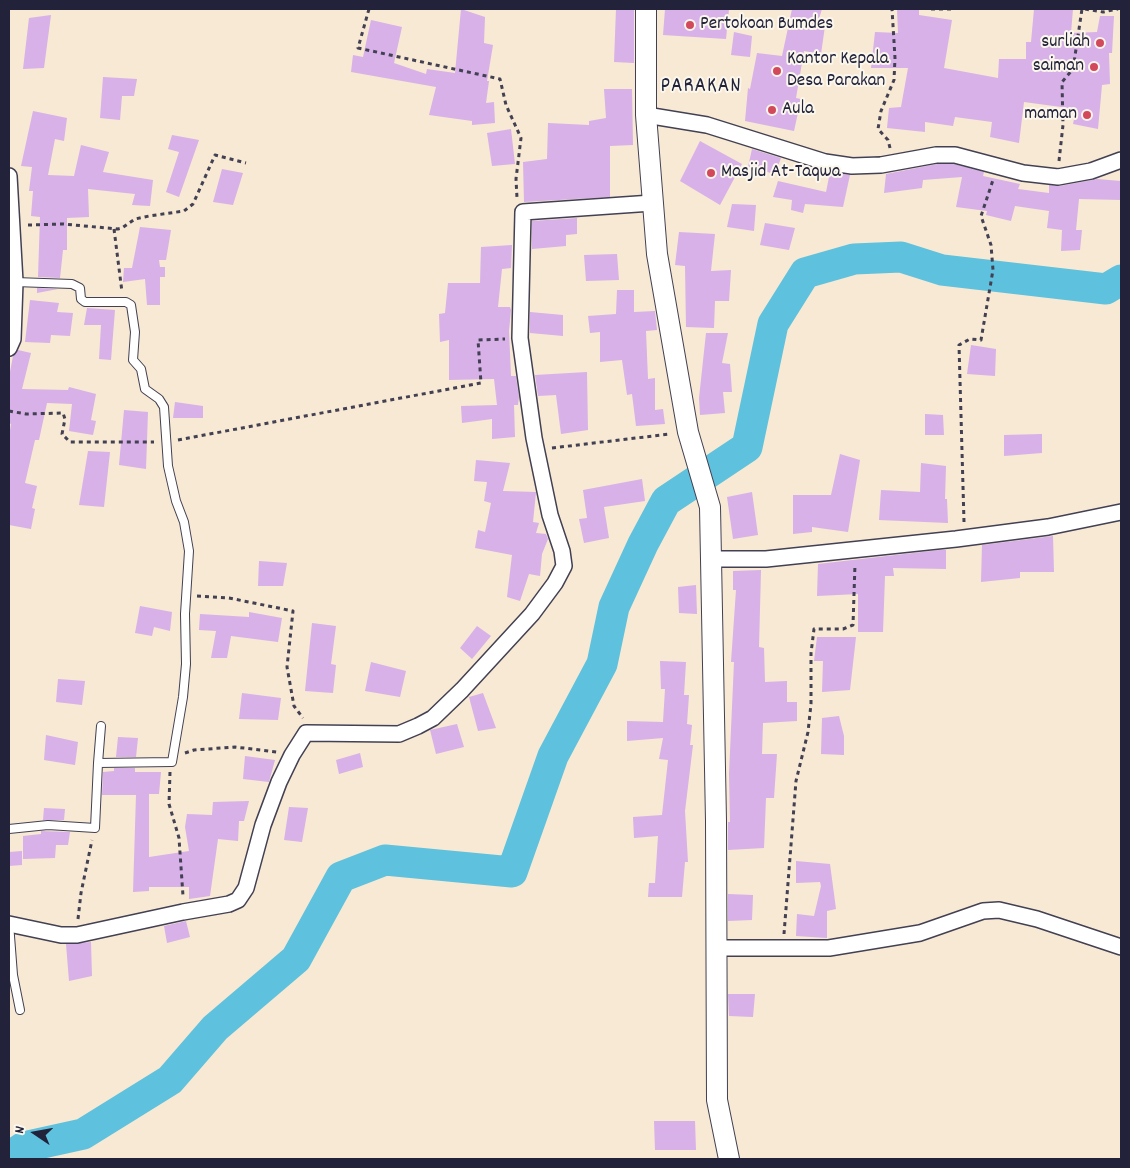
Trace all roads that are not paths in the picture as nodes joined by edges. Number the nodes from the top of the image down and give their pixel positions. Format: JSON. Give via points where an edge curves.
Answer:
{"nodes":[{"id":1,"x":646,"y":9,"type":"edge"},
{"id":2,"x":646,"y":115,"type":"junction"},
{"id":3,"x":1121,"y":160,"type":"edge"},
{"id":4,"x":9,"y":176,"type":"edge"},
{"id":5,"x":652,"y":203,"type":"junction"},
{"id":6,"x":15,"y":282,"type":"junction"},
{"id":7,"x":9,"y":348,"type":"edge"},
{"id":8,"x":1121,"y":512,"type":"edge"},
{"id":9,"x":710,"y":559,"type":"junction"},
{"id":10,"x":101,"y":726,"type":"dead end"},
{"id":11,"x":98,"y":763,"type":"junction"},
{"id":12,"x":9,"y":829,"type":"edge"},
{"id":13,"x":9,"y":924,"type":"edge"},
{"id":14,"x":1121,"y":947,"type":"edge"},
{"id":15,"x":716,"y":948,"type":"junction"},
{"id":16,"x":20,"y":1010,"type":"dead end"},
{"id":17,"x":729,"y":1159,"type":"edge"}],
"edges":[{"from":1,"to":2,"type":"street"},
{"from":2,"to":3,"type":"street","via":[[707,125],[825,162],[852,166],[956,155],[1023,173],[1058,177],[1092,171]]},
{"from":2,"to":5,"type":"street"},
{"from":4,"to":6,"type":"street"},
{"from":5,"to":9,"type":"street","via":[[657,254],[688,432],[710,507]]},
{"from":5,"to":13,"type":"street","via":[[523,212],[520,338],[537,449],[564,566],[532,614],[462,690],[433,718],[418,726],[399,734],[306,733],[292,755],[263,825],[246,888],[238,900],[77,935]]},
{"from":6,"to":7,"type":"street","via":[[13,339]]},
{"from":6,"to":11,"type":"lane","via":[[72,284],[80,288],[81,299],[85,302],[126,302],[131,306],[134,314],[133,360],[141,369],[145,389],[164,407],[170,478],[184,522],[188,551],[184,689],[172,762]]},
{"from":8,"to":9,"type":"street","via":[[1048,527],[964,538],[766,559]]},
{"from":9,"to":15,"type":"street"},
{"from":10,"to":11,"type":"lane"},
{"from":11,"to":12,"type":"lane","via":[[95,828],[48,825]]},
{"from":13,"to":16,"type":"lane","via":[[13,975]]},
{"from":14,"to":15,"type":"street","via":[[1037,919],[1000,910],[983,910],[920,933],[829,948]]},
{"from":15,"to":17,"type":"street","via":[[716,1100]]}]}
